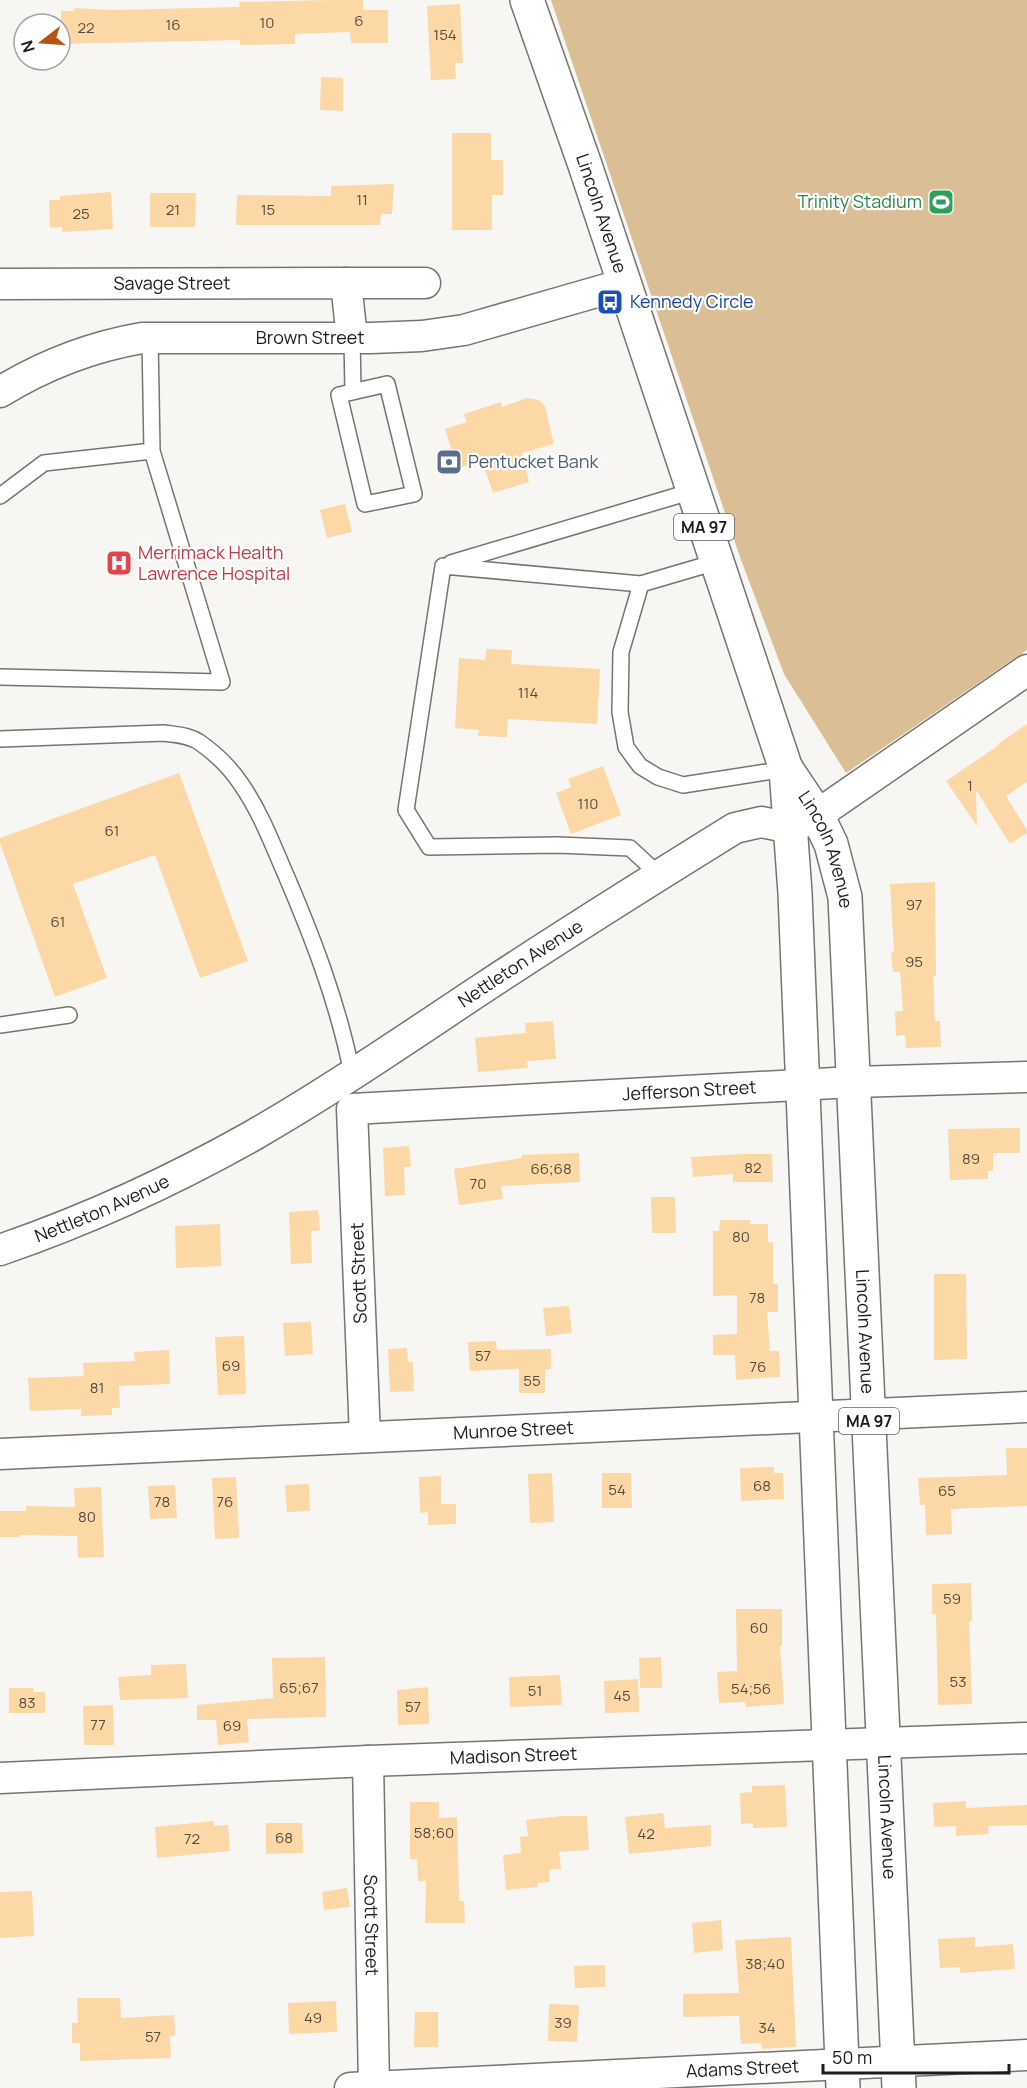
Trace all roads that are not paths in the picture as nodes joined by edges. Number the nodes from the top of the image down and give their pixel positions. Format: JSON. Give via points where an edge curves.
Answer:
{"nodes":[{"id":1,"x":527,"y":0,"type":"edge"},
{"id":2,"x":346,"y":283,"type":"junction"},
{"id":3,"x":425,"y":283,"type":"dead end"},
{"id":4,"x":624,"y":284,"type":"junction"},
{"id":5,"x":0,"y":285,"type":"edge"},
{"id":6,"x":150,"y":338,"type":"junction"},
{"id":7,"x":352,"y":338,"type":"junction"},
{"id":8,"x":0,"y":392,"type":"edge"},
{"id":9,"x":353,"y":392,"type":"junction"},
{"id":10,"x":152,"y":451,"type":"junction"},
{"id":11,"x":693,"y":491,"type":"junction"},
{"id":12,"x":0,"y":496,"type":"edge"},
{"id":13,"x":716,"y":562,"type":"junction"},
{"id":14,"x":443,"y":566,"type":"junction"},
{"id":15,"x":641,"y":584,"type":"junction"},
{"id":16,"x":1027,"y":670,"type":"edge"},
{"id":17,"x":0,"y":677,"type":"edge"},
{"id":18,"x":0,"y":740,"type":"edge"},
{"id":19,"x":786,"y":769,"type":"junction"},
{"id":20,"x":804,"y":822,"type":"junction"},
{"id":21,"x":659,"y":875,"type":"junction"},
{"id":22,"x":69,"y":1015,"type":"dead end"},
{"id":23,"x":0,"y":1025,"type":"edge"},
{"id":24,"x":352,"y":1074,"type":"junction"},
{"id":25,"x":1027,"y":1077,"type":"edge"},
{"id":26,"x":853,"y":1082,"type":"junction"},
{"id":27,"x":803,"y":1084,"type":"junction"},
{"id":28,"x":352,"y":1109,"type":"joint"},
{"id":29,"x":0,"y":1250,"type":"edge"},
{"id":30,"x":1027,"y":1407,"type":"edge"},
{"id":31,"x":868,"y":1414,"type":"junction"},
{"id":32,"x":816,"y":1417,"type":"junction"},
{"id":33,"x":365,"y":1437,"type":"junction"},
{"id":34,"x":0,"y":1454,"type":"edge"},
{"id":35,"x":1027,"y":1738,"type":"edge"},
{"id":36,"x":883,"y":1744,"type":"junction"},
{"id":37,"x":830,"y":1746,"type":"junction"},
{"id":38,"x":368,"y":1761,"type":"junction"},
{"id":39,"x":0,"y":1778,"type":"edge"},
{"id":40,"x":1027,"y":2055,"type":"edge"},
{"id":41,"x":898,"y":2075,"type":"edge"},
{"id":42,"x":843,"y":2076,"type":"edge"},
{"id":43,"x":362,"y":2087,"type":"edge"}],
"edges":[{"from":1,"to":4,"type":"main road","name":"Lincoln Avenue","number":"MA 97"},
{"from":2,"to":3,"type":"street","name":"Savage Street"},
{"from":2,"to":5,"type":"street","name":"Savage Street"},
{"from":2,"to":7,"type":"street"},
{"from":4,"to":7,"type":"street","name":"Brown Street","via":[[464,330]]},
{"from":4,"to":11,"type":"main road","name":"Lincoln Avenue","number":"MA 97"},
{"from":6,"to":7,"type":"street","name":"Brown Street"},
{"from":6,"to":8,"type":"street","name":"Brown Street","via":[[72,356],[30,373]]},
{"from":6,"to":10,"type":"lane"},
{"from":7,"to":9,"type":"lane"},
{"from":9,"to":9,"type":"lane","via":[[339,395],[364,504],[414,494],[387,384]]},
{"from":10,"to":12,"type":"lane","via":[[44,463]]},
{"from":10,"to":17,"type":"lane","via":[[222,682]]},
{"from":11,"to":13,"type":"main road","name":"Lincoln Avenue","number":"MA 97"},
{"from":11,"to":14,"type":"lane"},
{"from":13,"to":15,"type":"lane"},
{"from":13,"to":19,"type":"main road","name":"Lincoln Avenue","number":"MA 97"},
{"from":14,"to":15,"type":"lane"},
{"from":14,"to":21,"type":"lane","via":[[406,810],[429,848],[630,848]]},
{"from":15,"to":19,"type":"lane","via":[[621,652],[620,712],[626,747],[640,766],[683,785]]},
{"from":16,"to":20,"type":"street"},
{"from":18,"to":24,"type":"lane","via":[[165,733],[188,736],[219,759],[257,809],[292,890],[331,990]]},
{"from":19,"to":20,"type":"main road","name":"Lincoln Avenue","number":"MA 97"},
{"from":20,"to":21,"type":"street","name":"Nettleton Avenue","via":[[761,822],[735,828]]},
{"from":20,"to":26,"type":"main road","name":"Lincoln Avenue","number":"MA 97","via":[[831,844],[845,897]]},
{"from":20,"to":27,"type":"main road","name":"Lincoln Avenue","number":"MA 97"},
{"from":21,"to":24,"type":"street","name":"Nettleton Avenue"},
{"from":22,"to":23,"type":"lane"},
{"from":24,"to":29,"type":"street","name":"Nettleton Avenue","via":[[191,1168],[61,1229]]},
{"from":25,"to":26,"type":"street","name":"Jefferson Street"},
{"from":26,"to":27,"type":"street","name":"Jefferson Street"},
{"from":26,"to":31,"type":"main road","name":"Lincoln Avenue","number":"MA 97"},
{"from":27,"to":28,"type":"street","name":"Jefferson Street"},
{"from":27,"to":32,"type":"main road","name":"Lincoln Avenue","number":"MA 97"},
{"from":28,"to":33,"type":"street","name":"Scott Street"},
{"from":30,"to":31,"type":"street","name":"Munroe Street"},
{"from":31,"to":32,"type":"street","name":"Munroe Street"},
{"from":31,"to":36,"type":"main road","name":"Lincoln Avenue","number":"MA 97"},
{"from":32,"to":33,"type":"street","name":"Munroe Street"},
{"from":32,"to":37,"type":"main road","name":"Lincoln Avenue","number":"MA 97"},
{"from":33,"to":34,"type":"street","name":"Munroe Street"},
{"from":35,"to":36,"type":"street","name":"Madison Street"},
{"from":36,"to":37,"type":"street","name":"Madison Street"},
{"from":36,"to":41,"type":"main road","name":"Lincoln Avenue","number":"MA 97"},
{"from":37,"to":38,"type":"street","name":"Madison Street"},
{"from":37,"to":42,"type":"main road","name":"Lincoln Avenue","number":"MA 97"},
{"from":38,"to":39,"type":"street","name":"Madison Street"},
{"from":38,"to":43,"type":"street","name":"Scott Street"},
{"from":40,"to":41,"type":"street","name":"Adams Street"},
{"from":41,"to":42,"type":"street","name":"Adams Street"},
{"from":42,"to":43,"type":"street","name":"Adams Street"}]}
